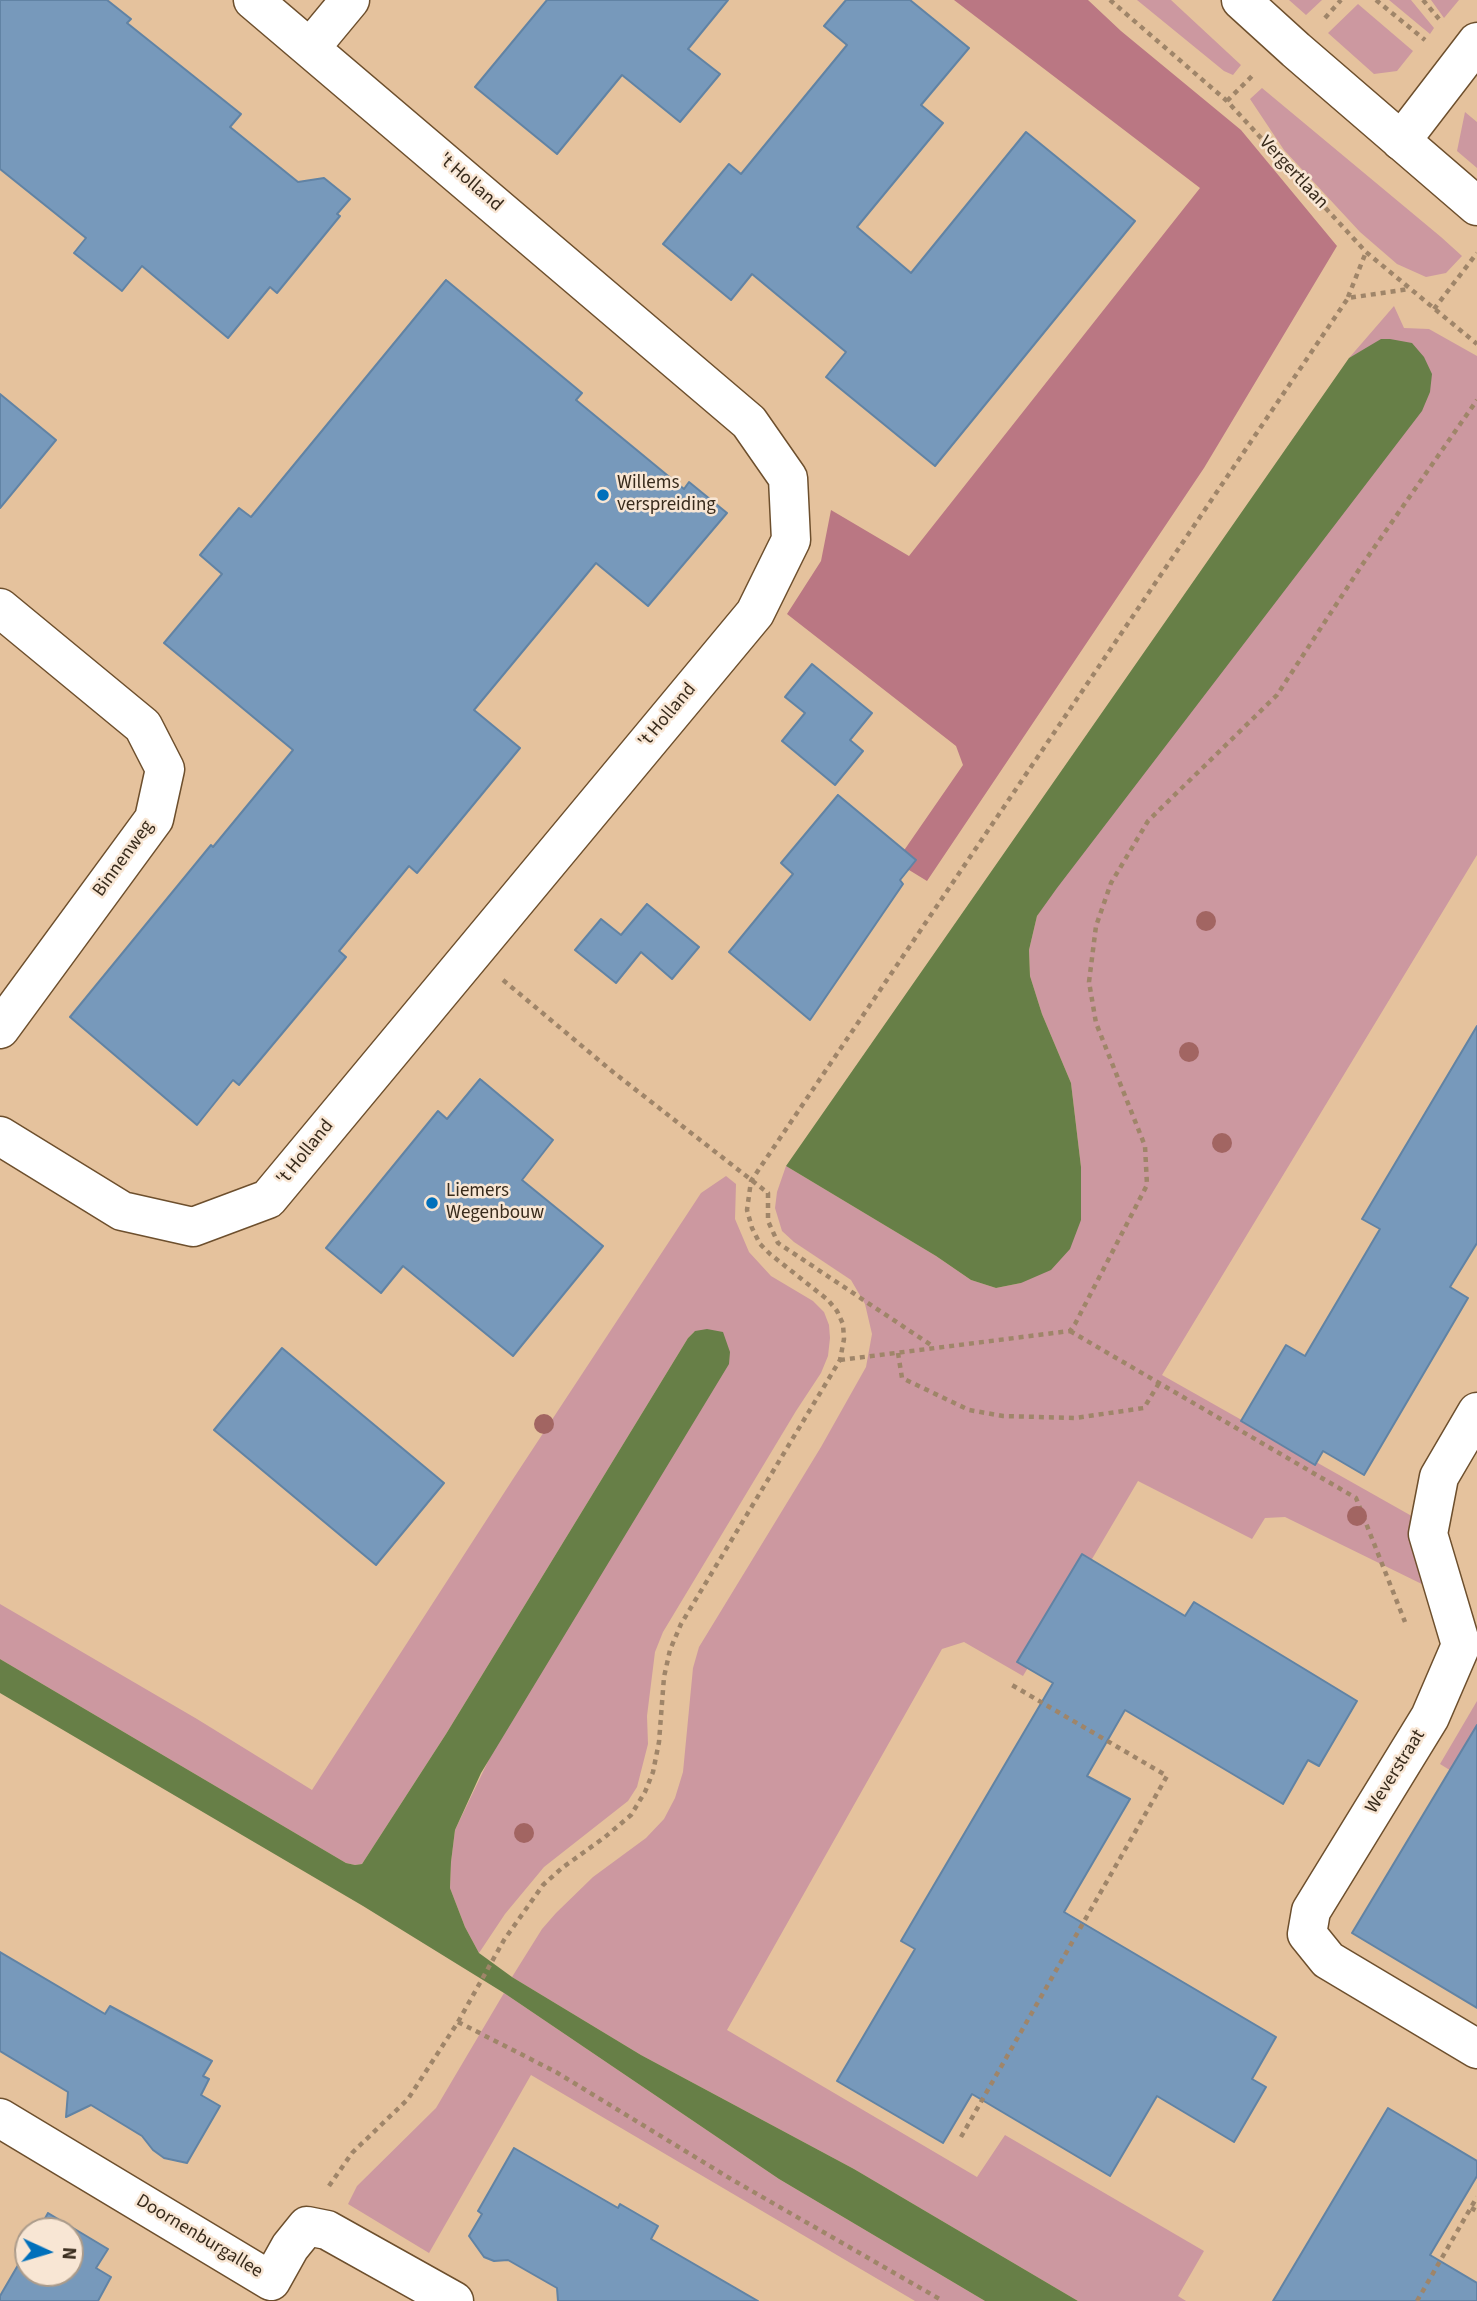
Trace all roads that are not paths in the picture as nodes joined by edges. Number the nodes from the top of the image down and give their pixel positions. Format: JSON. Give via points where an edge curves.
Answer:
{"nodes":[{"id":1,"x":253,"y":0,"type":"edge"},
{"id":2,"x":349,"y":0,"type":"edge"},
{"id":3,"x":1241,"y":0,"type":"edge"},
{"id":4,"x":1477,"y":42,"type":"edge"},
{"id":5,"x":311,"y":47,"type":"junction"},
{"id":6,"x":1401,"y":141,"type":"junction"},
{"id":7,"x":1477,"y":206,"type":"edge"},
{"id":8,"x":0,"y":608,"type":"edge"},
{"id":9,"x":0,"y":1029,"type":"edge"},
{"id":10,"x":0,"y":1136,"type":"edge"},
{"id":11,"x":1477,"y":1412,"type":"edge"},
{"id":12,"x":1477,"y":2049,"type":"edge"},
{"id":13,"x":0,"y":2118,"type":"edge"},
{"id":14,"x":266,"y":2291,"type":"edge"},
{"id":15,"x":454,"y":2301,"type":"edge"}],
"edges":[{"from":1,"to":5,"type":"street","name":"'t Holland"},
{"from":2,"to":5,"type":"street"},
{"from":3,"to":6,"type":"street"},
{"from":4,"to":6,"type":"street"},
{"from":5,"to":10,"type":"street","name":"'t Holland","via":[[749,422],[788,478],[791,540],[755,612],[268,1199],[193,1227],[122,1211]]},
{"from":6,"to":7,"type":"street"},
{"from":8,"to":9,"type":"street","name":"Binnenweg","via":[[144,726],[165,769],[154,819]]},
{"from":11,"to":12,"type":"street","name":"Weverstraat","via":[[1439,1477],[1428,1534],[1461,1645],[1430,1717],[1311,1911],[1307,1934],[1328,1961]]},
{"from":13,"to":14,"type":"street","name":"Doornenburgallee"},
{"from":14,"to":15,"type":"street","name":"Doornenburgallee","via":[[307,2226],[327,2230]]}]}
